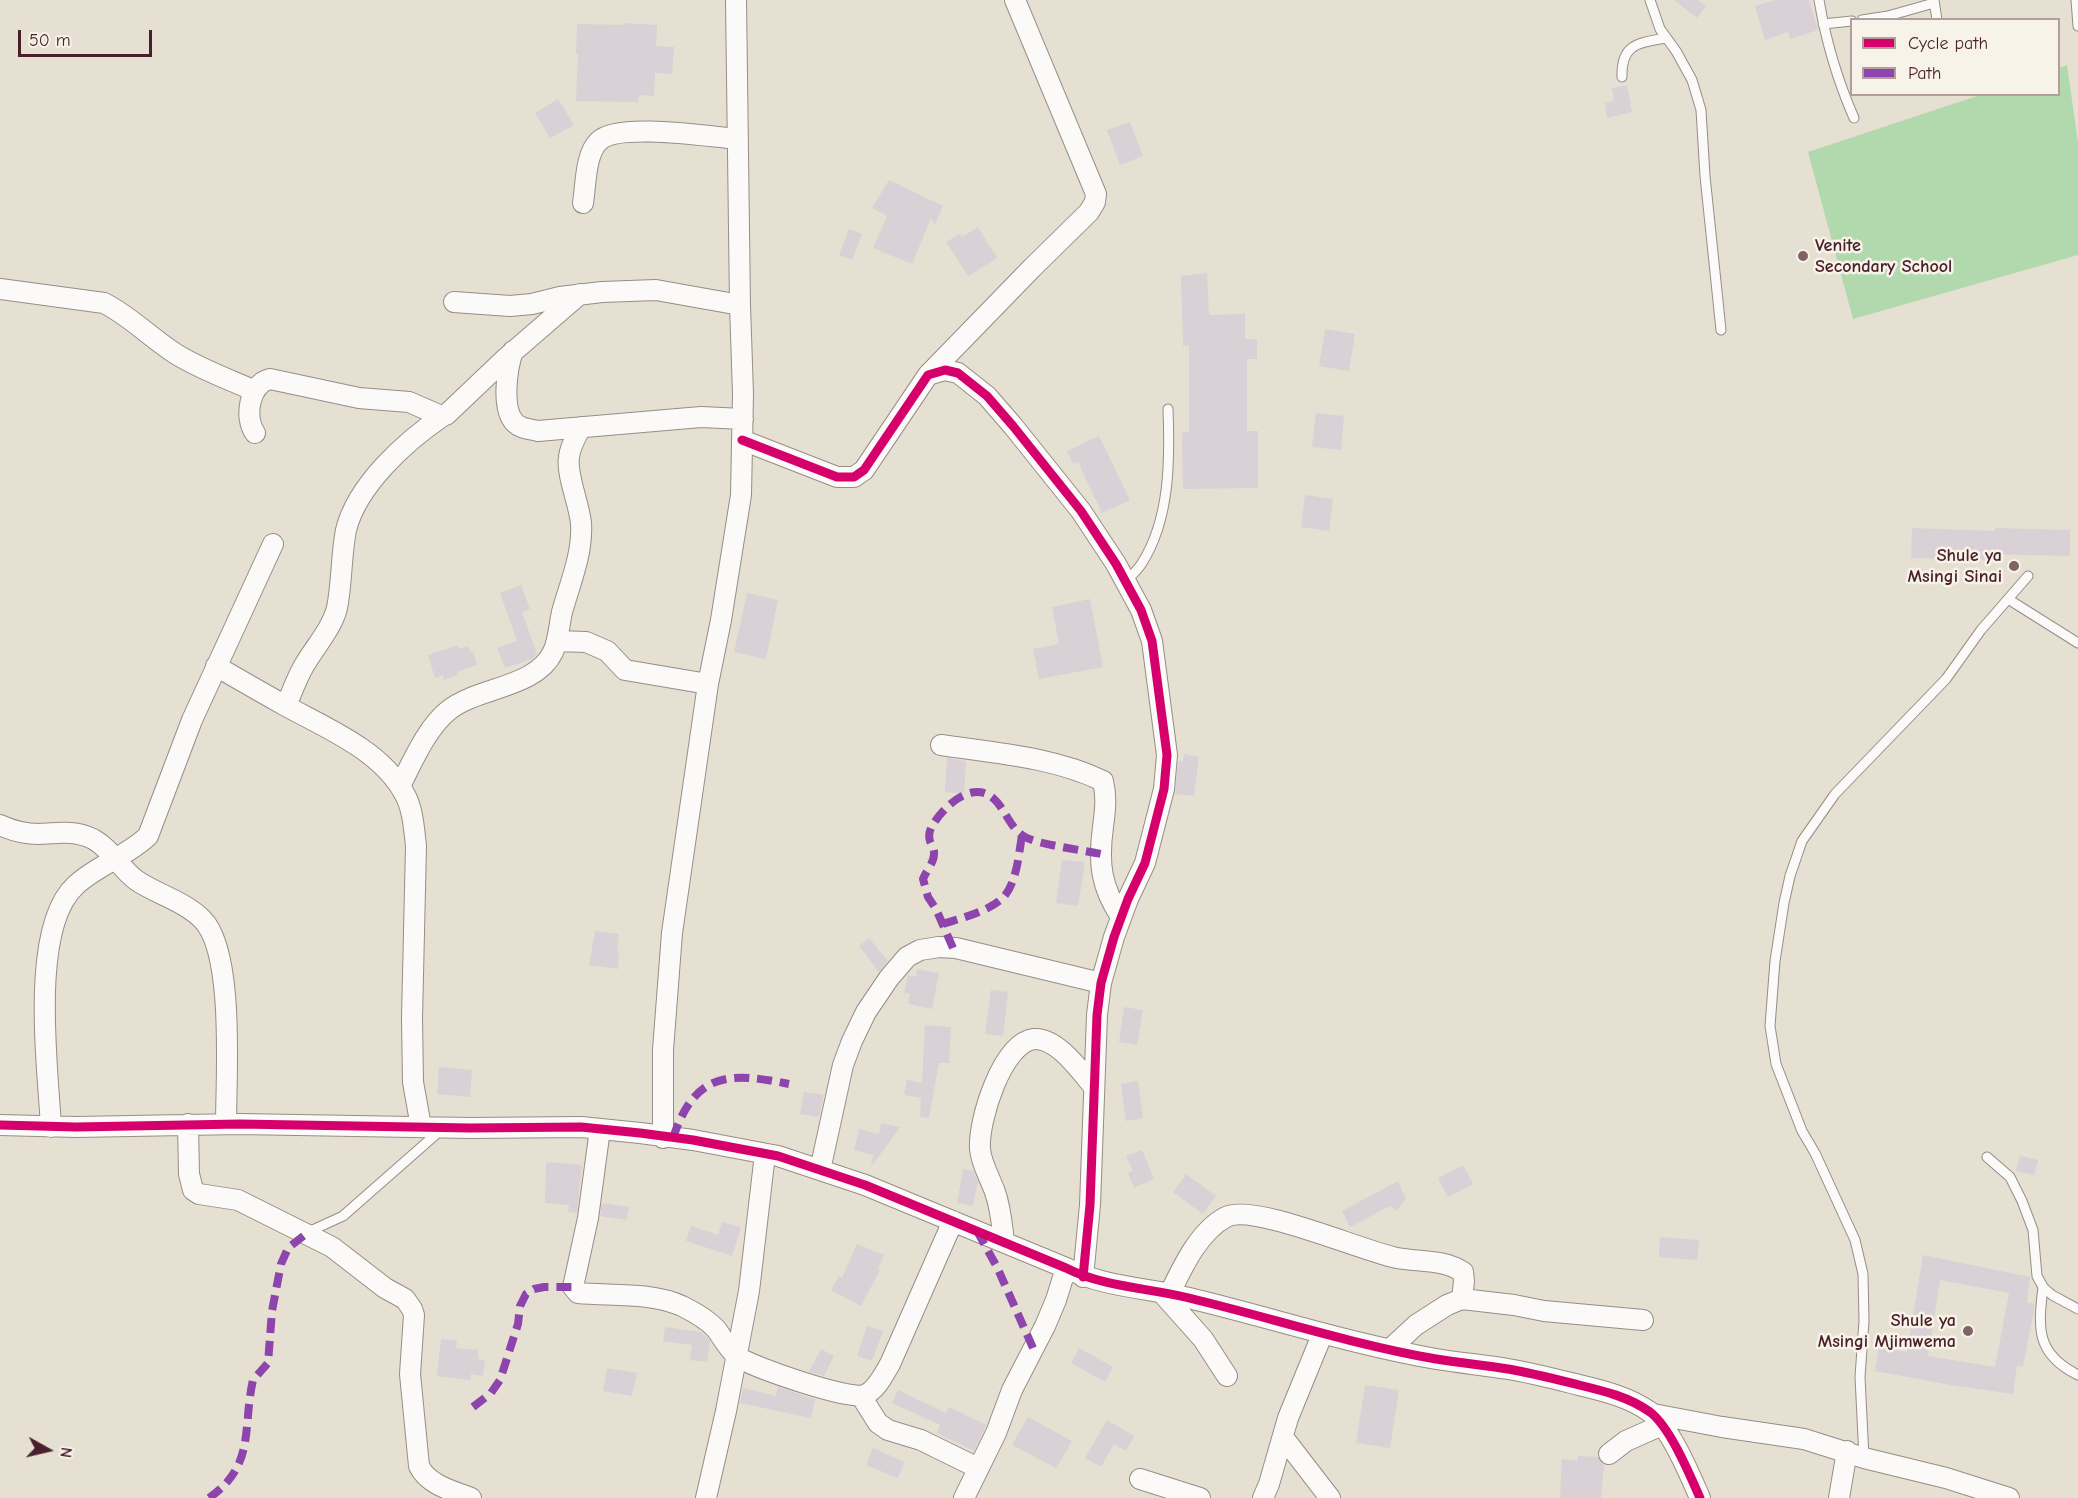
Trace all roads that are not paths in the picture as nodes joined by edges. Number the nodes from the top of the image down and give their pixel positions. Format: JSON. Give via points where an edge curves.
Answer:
{"nodes":[{"id":1,"x":736,"y":0,"type":"edge"},
{"id":2,"x":1015,"y":0,"type":"edge"},
{"id":3,"x":1650,"y":0,"type":"edge"},
{"id":4,"x":1819,"y":0,"type":"edge"},
{"id":5,"x":2076,"y":0,"type":"edge"},
{"id":6,"x":1934,"y":2,"type":"edge"},
{"id":7,"x":1875,"y":18,"type":"edge"},
{"id":8,"x":1937,"y":18,"type":"edge"},
{"id":9,"x":1850,"y":21,"type":"edge"},
{"id":10,"x":1823,"y":24,"type":"junction"},
{"id":11,"x":2078,"y":26,"type":"edge"},
{"id":12,"x":1666,"y":38,"type":"junction"},
{"id":13,"x":1622,"y":77,"type":"dead end"},
{"id":14,"x":1854,"y":118,"type":"dead end"},
{"id":15,"x":738,"y":139,"type":"junction"},
{"id":16,"x":583,"y":203,"type":"dead end"},
{"id":17,"x":0,"y":289,"type":"edge"},
{"id":18,"x":580,"y":294,"type":"junction"},
{"id":19,"x":454,"y":302,"type":"dead end"},
{"id":20,"x":740,"y":305,"type":"junction"},
{"id":21,"x":1721,"y":330,"type":"dead end"},
{"id":22,"x":513,"y":351,"type":"junction"},
{"id":23,"x":928,"y":375,"type":"junction"},
{"id":24,"x":255,"y":391,"type":"junction"},
{"id":25,"x":1168,"y":410,"type":"dead end"},
{"id":26,"x":443,"y":416,"type":"junction"},
{"id":27,"x":743,"y":419,"type":"junction"},
{"id":28,"x":581,"y":428,"type":"junction"},
{"id":29,"x":255,"y":433,"type":"dead end"},
{"id":30,"x":742,"y":440,"type":"junction"},
{"id":31,"x":273,"y":544,"type":"dead end"},
{"id":32,"x":2028,"y":576,"type":"dead end"},
{"id":33,"x":1126,"y":581,"type":"junction"},
{"id":34,"x":2008,"y":599,"type":"junction"},
{"id":35,"x":557,"y":641,"type":"junction"},
{"id":36,"x":2078,"y":643,"type":"edge"},
{"id":37,"x":216,"y":666,"type":"junction"},
{"id":38,"x":708,"y":684,"type":"junction"},
{"id":39,"x":286,"y":706,"type":"junction"},
{"id":40,"x":941,"y":745,"type":"dead end"},
{"id":41,"x":400,"y":786,"type":"junction"},
{"id":42,"x":0,"y":825,"type":"edge"},
{"id":43,"x":114,"y":860,"type":"junction"},
{"id":44,"x":1122,"y":917,"type":"junction"},
{"id":45,"x":1101,"y":983,"type":"junction"},
{"id":46,"x":1094,"y":1087,"type":"junction"},
{"id":47,"x":188,"y":1124,"type":"junction"},
{"id":48,"x":226,"y":1124,"type":"junction"},
{"id":49,"x":0,"y":1125,"type":"edge"},
{"id":50,"x":51,"y":1127,"type":"junction"},
{"id":51,"x":421,"y":1127,"type":"junction"},
{"id":52,"x":444,"y":1128,"type":"junction"},
{"id":53,"x":600,"y":1129,"type":"junction"},
{"id":54,"x":663,"y":1138,"type":"junction"},
{"id":55,"x":765,"y":1154,"type":"junction"},
{"id":56,"x":1987,"y":1157,"type":"dead end"},
{"id":57,"x":820,"y":1170,"type":"junction"},
{"id":58,"x":953,"y":1221,"type":"junction"},
{"id":59,"x":306,"y":1234,"type":"junction"},
{"id":60,"x":1004,"y":1242,"type":"junction"},
{"id":61,"x":1074,"y":1272,"type":"junction"},
{"id":62,"x":2043,"y":1287,"type":"junction"},
{"id":63,"x":1166,"y":1293,"type":"junction"},
{"id":64,"x":1462,"y":1299,"type":"junction"},
{"id":65,"x":2078,"y":1309,"type":"edge"},
{"id":66,"x":1643,"y":1320,"type":"dead end"},
{"id":67,"x":1322,"y":1335,"type":"junction"},
{"id":68,"x":1390,"y":1349,"type":"junction"},
{"id":69,"x":737,"y":1357,"type":"junction"},
{"id":70,"x":1227,"y":1376,"type":"dead end"},
{"id":71,"x":2078,"y":1376,"type":"edge"},
{"id":72,"x":861,"y":1396,"type":"junction"},
{"id":73,"x":1658,"y":1420,"type":"junction"},
{"id":74,"x":1283,"y":1437,"type":"junction"},
{"id":75,"x":1609,"y":1454,"type":"dead end"},
{"id":76,"x":1856,"y":1454,"type":"junction"},
{"id":77,"x":978,"y":1468,"type":"junction"},
{"id":78,"x":1140,"y":1479,"type":"dead end"},
{"id":79,"x":471,"y":1498,"type":"edge"},
{"id":80,"x":706,"y":1498,"type":"edge"},
{"id":81,"x":964,"y":1498,"type":"edge"},
{"id":82,"x":1200,"y":1498,"type":"edge"},
{"id":83,"x":1263,"y":1498,"type":"edge"},
{"id":84,"x":1330,"y":1498,"type":"edge"},
{"id":85,"x":1701,"y":1498,"type":"edge"},
{"id":86,"x":1839,"y":1498,"type":"edge"},
{"id":87,"x":2009,"y":1498,"type":"edge"}],
"edges":[{"from":1,"to":15,"type":"street"},
{"from":2,"to":23,"type":"street","via":[[1096,194],[1095,202]]},
{"from":3,"to":12,"type":"lane"},
{"from":4,"to":10,"type":"lane"},
{"from":5,"to":11,"type":"lane"},
{"from":6,"to":7,"type":"lane"},
{"from":6,"to":8,"type":"lane"},
{"from":9,"to":10,"type":"lane"},
{"from":10,"to":14,"type":"lane","via":[[1838,80]]},
{"from":12,"to":13,"type":"lane","via":[[1629,49]]},
{"from":12,"to":21,"type":"lane","via":[[1692,80],[1701,110]]},
{"from":15,"to":16,"type":"street","via":[[665,132],[608,135],[598,141],[590,156]]},
{"from":15,"to":20,"type":"street"},
{"from":17,"to":24,"type":"street","via":[[104,303],[176,354]]},
{"from":18,"to":19,"type":"street","via":[[510,306]]},
{"from":18,"to":20,"type":"street","via":[[656,290]]},
{"from":18,"to":22,"type":"street"},
{"from":20,"to":27,"type":"street"},
{"from":22,"to":26,"type":"street"},
{"from":22,"to":28,"type":"street","via":[[507,387],[508,409],[514,422],[538,430]]},
{"from":23,"to":30,"type":"street","via":[[864,470],[854,477],[837,477]]},
{"from":23,"to":33,"type":"street","via":[[945,370],[958,374],[987,396],[1081,511]]},
{"from":24,"to":26,"type":"street","via":[[265,380],[279,380],[359,398],[409,402]]},
{"from":24,"to":29,"type":"street","via":[[249,421]]},
{"from":25,"to":33,"type":"lane","via":[[1169,448],[1157,532],[1141,564]]},
{"from":26,"to":39,"type":"street","via":[[408,441],[364,492],[347,527],[337,609],[303,667]]},
{"from":27,"to":28,"type":"street","via":[[701,417]]},
{"from":27,"to":30,"type":"street"},
{"from":28,"to":35,"type":"street","via":[[569,457],[581,525],[579,552]]},
{"from":30,"to":38,"type":"street","via":[[741,495]]},
{"from":31,"to":37,"type":"street"},
{"from":32,"to":34,"type":"lane"},
{"from":33,"to":44,"type":"street","via":[[1152,641],[1167,755],[1164,789],[1145,863]]},
{"from":34,"to":36,"type":"lane"},
{"from":34,"to":76,"type":"lane","via":[[1946,679],[1835,794],[1802,841],[1784,903],[1770,1026],[1776,1064],[1802,1131],[1852,1231],[1863,1274]]},
{"from":35,"to":38,"type":"street","via":[[586,642],[607,651],[625,670]]},
{"from":35,"to":41,"type":"street","via":[[543,668],[443,715]]},
{"from":37,"to":39,"type":"street"},
{"from":37,"to":43,"type":"street","via":[[148,836]]},
{"from":38,"to":54,"type":"street","via":[[672,933],[663,1050]]},
{"from":39,"to":41,"type":"street","via":[[368,753]]},
{"from":40,"to":44,"type":"street","via":[[1052,763],[1103,781],[1107,796],[1101,872],[1110,900]]},
{"from":41,"to":51,"type":"street","via":[[413,819],[416,846],[411,1018],[413,1082]]},
{"from":42,"to":43,"type":"street","via":[[23,833],[63,832],[93,839]]},
{"from":43,"to":48,"type":"street","via":[[134,878],[203,920],[217,946],[226,1015]]},
{"from":43,"to":50,"type":"street","via":[[74,886],[53,926],[46,975]]},
{"from":44,"to":45,"type":"street"},
{"from":45,"to":46,"type":"street"},
{"from":45,"to":57,"type":"street","via":[[956,948],[920,950],[907,957],[889,978],[852,1041]]},
{"from":46,"to":60,"type":"street","via":[[1071,1059],[1052,1044],[1035,1039],[1019,1045],[1004,1066],[984,1114],[980,1150],[1002,1215]]},
{"from":46,"to":61,"type":"street","via":[[1090,1205]]},
{"from":47,"to":48,"type":"street"},
{"from":47,"to":50,"type":"street"},
{"from":47,"to":59,"type":"street","via":[[193,1190],[238,1200]]},
{"from":48,"to":51,"type":"street"},
{"from":49,"to":50,"type":"street"},
{"from":51,"to":52,"type":"street"},
{"from":52,"to":53,"type":"street"},
{"from":52,"to":59,"type":"lane","via":[[343,1216]]},
{"from":53,"to":54,"type":"street"},
{"from":53,"to":69,"type":"street","via":[[574,1290],[675,1303],[714,1327]]},
{"from":54,"to":55,"type":"street"},
{"from":55,"to":57,"type":"street"},
{"from":55,"to":69,"type":"street","via":[[754,1262]]},
{"from":56,"to":62,"type":"lane","via":[[2010,1177],[2022,1201],[2033,1230],[2037,1276]]},
{"from":57,"to":58,"type":"street"},
{"from":58,"to":60,"type":"street"},
{"from":58,"to":72,"type":"street","via":[[890,1364],[869,1393]]},
{"from":59,"to":79,"type":"street","via":[[332,1247],[405,1299],[412,1309],[410,1374],[419,1466],[428,1478]]},
{"from":60,"to":61,"type":"street"},
{"from":61,"to":63,"type":"street"},
{"from":61,"to":77,"type":"street","via":[[1056,1300]]},
{"from":62,"to":65,"type":"lane"},
{"from":62,"to":71,"type":"lane","via":[[2039,1322],[2042,1339],[2051,1358]]},
{"from":63,"to":64,"type":"street","via":[[1196,1245],[1215,1225],[1227,1216],[1243,1214],[1396,1258],[1447,1264],[1463,1272]]},
{"from":63,"to":67,"type":"street"},
{"from":63,"to":70,"type":"street"},
{"from":64,"to":66,"type":"street"},
{"from":64,"to":68,"type":"street","via":[[1416,1325]]},
{"from":67,"to":68,"type":"street"},
{"from":67,"to":74,"type":"street"},
{"from":68,"to":73,"type":"street","via":[[1510,1369],[1581,1386],[1634,1401]]},
{"from":69,"to":72,"type":"street","via":[[803,1382]]},
{"from":69,"to":80,"type":"street"},
{"from":72,"to":77,"type":"street","via":[[878,1423],[888,1430],[921,1440]]},
{"from":73,"to":75,"type":"street"},
{"from":73,"to":76,"type":"street","via":[[1804,1439]]},
{"from":73,"to":85,"type":"street"},
{"from":74,"to":83,"type":"street"},
{"from":74,"to":84,"type":"street"},
{"from":76,"to":86,"type":"street"},
{"from":76,"to":87,"type":"street"},
{"from":77,"to":81,"type":"street"},
{"from":78,"to":82,"type":"street"}]}
